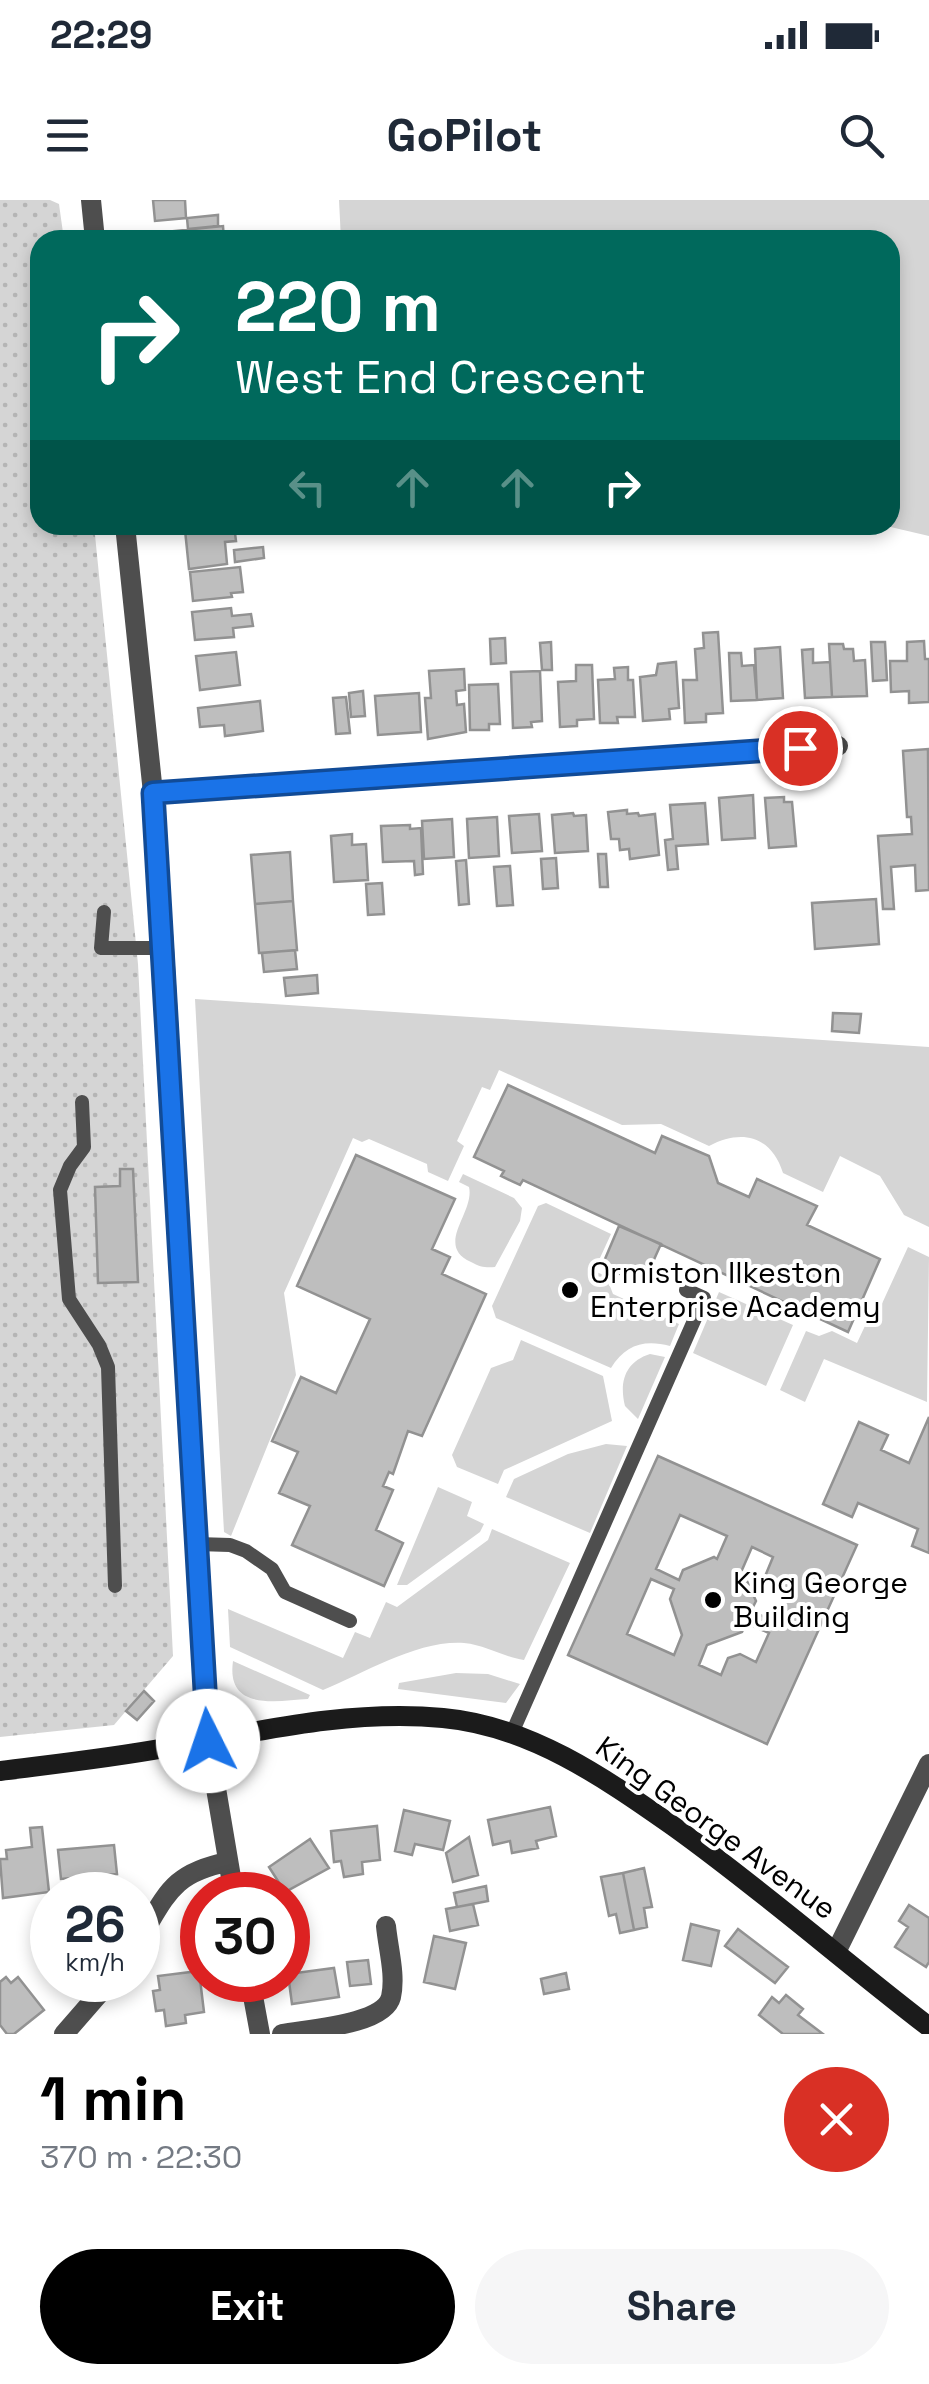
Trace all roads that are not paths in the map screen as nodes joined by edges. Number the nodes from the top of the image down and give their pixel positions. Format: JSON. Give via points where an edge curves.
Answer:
{"nodes":[{"id":1,"x":91,"y":200,"type":"edge"},
{"id":2,"x":94,"y":230,"type":"edge"},
{"id":3,"x":126,"y":535,"type":"edge"},
{"id":4,"x":838,"y":746,"type":"dead end"},
{"id":5,"x":153,"y":793,"type":"junction"},
{"id":6,"x":104,"y":912,"type":"dead end"},
{"id":7,"x":164,"y":948,"type":"junction"},
{"id":8,"x":82,"y":1102,"type":"dead end"},
{"id":9,"x":686,"y":1290,"type":"dead end"},
{"id":10,"x":196,"y":1544,"type":"junction"},
{"id":11,"x":116,"y":1586,"type":"dead end"},
{"id":12,"x":350,"y":1620,"type":"dead end"},
{"id":13,"x":512,"y":1733,"type":"junction"},
{"id":14,"x":208,"y":1741,"type":"junction"},
{"id":15,"x":929,"y":1764,"type":"edge"},
{"id":16,"x":0,"y":1771,"type":"edge"},
{"id":17,"x":228,"y":1862,"type":"junction"},
{"id":18,"x":230,"y":1872,"type":"edge"},
{"id":19,"x":160,"y":1906,"type":"edge"},
{"id":20,"x":386,"y":1926,"type":"dead end"},
{"id":21,"x":836,"y":1952,"type":"junction"},
{"id":22,"x":92,"y":2002,"type":"edge"},
{"id":23,"x":254,"y":2002,"type":"edge"},
{"id":24,"x":929,"y":2027,"type":"edge"},
{"id":25,"x":64,"y":2034,"type":"edge"},
{"id":26,"x":260,"y":2034,"type":"edge"},
{"id":27,"x":282,"y":2034,"type":"edge"}],
"edges":[{"from":1,"to":2,"type":"street"},
{"from":3,"to":5,"type":"street"},
{"from":4,"to":5,"type":"street"},
{"from":5,"to":7,"type":"street"},
{"from":6,"to":7,"type":"lane","via":[[102,948]]},
{"from":7,"to":10,"type":"street"},
{"from":8,"to":11,"type":"lane","via":[[84,1147],[60,1190],[69,1299],[108,1366]]},
{"from":9,"to":13,"type":"lane","via":[[704,1298]]},
{"from":10,"to":12,"type":"lane","via":[[246,1551],[272,1569],[285,1592]]},
{"from":10,"to":14,"type":"street"},
{"from":13,"to":14,"type":"main road","name":"King George Avenue","via":[[444,1718],[387,1716]]},
{"from":13,"to":21,"type":"main road","name":"King George Avenue","via":[[627,1794]]},
{"from":14,"to":16,"type":"main road","name":"King George Avenue"},
{"from":14,"to":17,"type":"street"},
{"from":15,"to":21,"type":"street"},
{"from":17,"to":18,"type":"street"},
{"from":17,"to":19,"type":"street","via":[[184,1875]]},
{"from":20,"to":27,"type":"street","via":[[392,1982],[382,2012]]},
{"from":21,"to":24,"type":"main road","name":"King George Avenue"},
{"from":22,"to":25,"type":"street"},
{"from":23,"to":26,"type":"street"}]}
